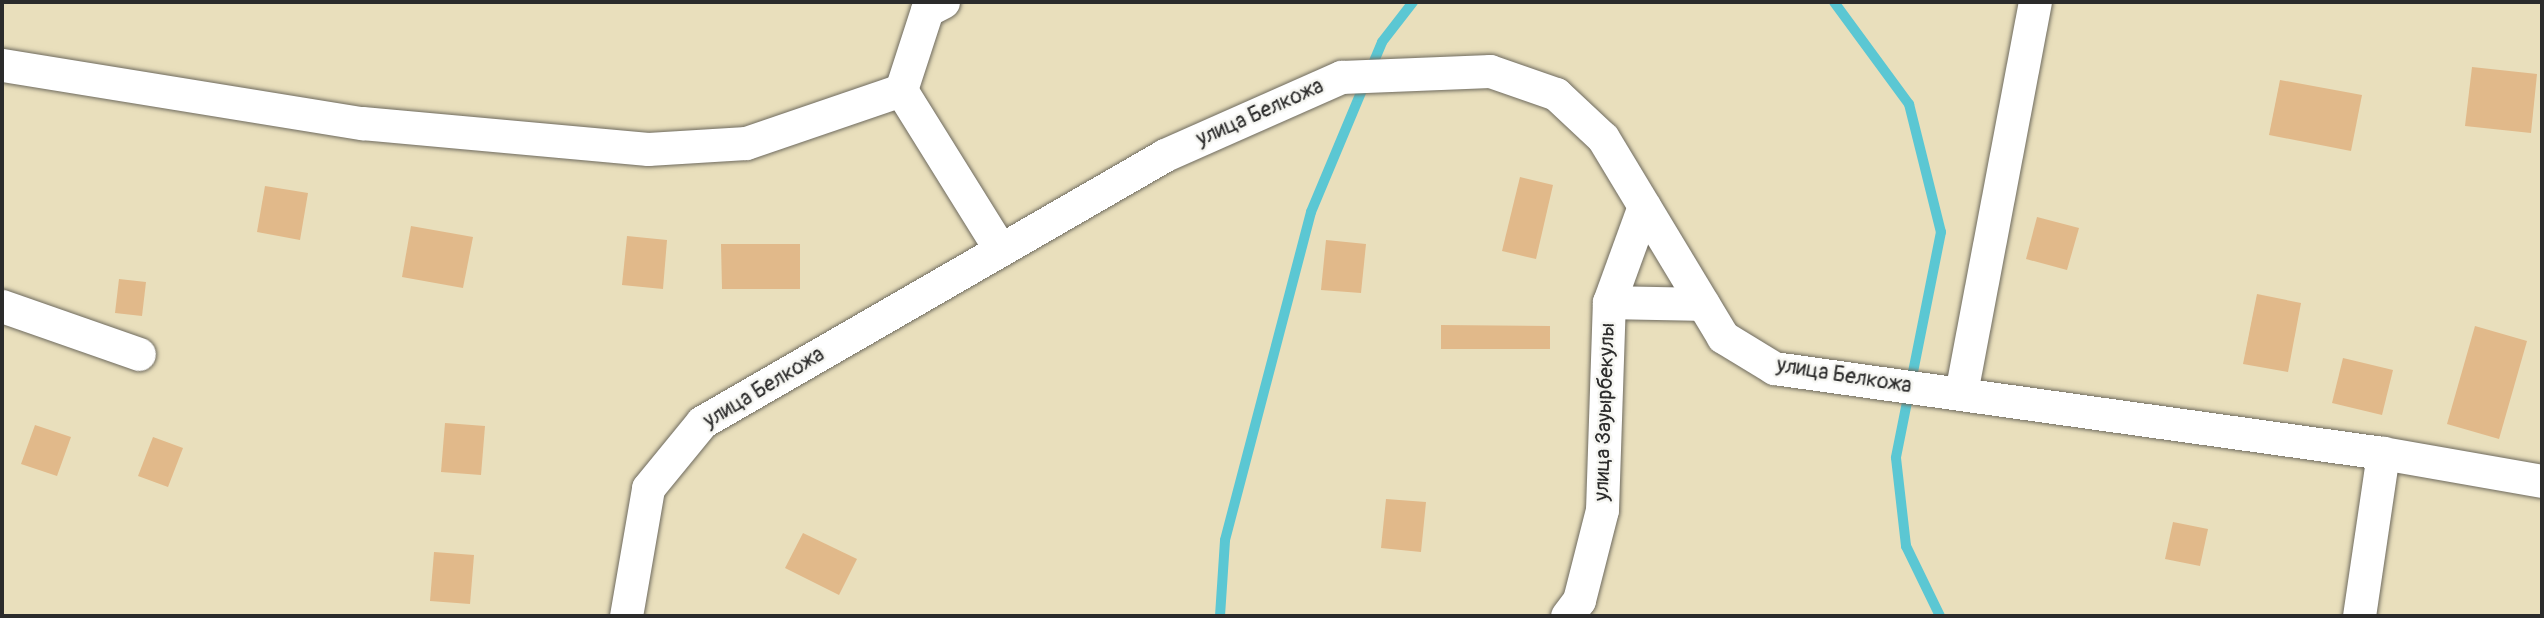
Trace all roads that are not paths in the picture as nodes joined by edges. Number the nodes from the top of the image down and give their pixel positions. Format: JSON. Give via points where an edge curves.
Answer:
{"nodes":[{"id":1,"x":943,"y":2,"type":"edge"},
{"id":2,"x":2035,"y":2,"type":"edge"},
{"id":3,"x":2,"y":65,"type":"edge"},
{"id":4,"x":901,"y":90,"type":"junction"},
{"id":5,"x":1644,"y":206,"type":"junction"},
{"id":6,"x":1000,"y":250,"type":"junction"},
{"id":7,"x":1609,"y":302,"type":"junction"},
{"id":8,"x":1703,"y":304,"type":"junction"},
{"id":9,"x":2,"y":306,"type":"edge"},
{"id":10,"x":139,"y":354,"type":"dead end"},
{"id":11,"x":1961,"y":393,"type":"junction"},
{"id":12,"x":2382,"y":453,"type":"junction"},
{"id":13,"x":2542,"y":481,"type":"edge"},
{"id":14,"x":626,"y":616,"type":"edge"},
{"id":15,"x":1567,"y":616,"type":"edge"},
{"id":16,"x":2359,"y":616,"type":"edge"}],
"edges":[{"from":1,"to":4,"type":"street","via":[[927,10]]},
{"from":2,"to":11,"type":"street"},
{"from":3,"to":4,"type":"street","via":[[362,123],[648,149],[746,143]]},
{"from":4,"to":6,"type":"street"},
{"from":5,"to":6,"type":"street","name":"улица Белкожа","via":[[1603,138],[1556,94],[1490,71],[1342,77],[1165,155]]},
{"from":5,"to":7,"type":"street","name":"улица Зауырбекулы"},
{"from":5,"to":8,"type":"street","name":"улица Белкожа"},
{"from":6,"to":14,"type":"street","name":"улица Белкожа","via":[[702,422],[648,488]]},
{"from":7,"to":8,"type":"street"},
{"from":7,"to":15,"type":"street","name":"улица Зауырбекулы","via":[[1602,510],[1579,600]]},
{"from":8,"to":11,"type":"street","name":"улица Белкожа","via":[[1723,337],[1774,368]]},
{"from":9,"to":10,"type":"street"},
{"from":11,"to":12,"type":"street","name":"улица Белкожа"},
{"from":12,"to":13,"type":"street","name":"улица Белкожа"},
{"from":12,"to":16,"type":"street"}]}
